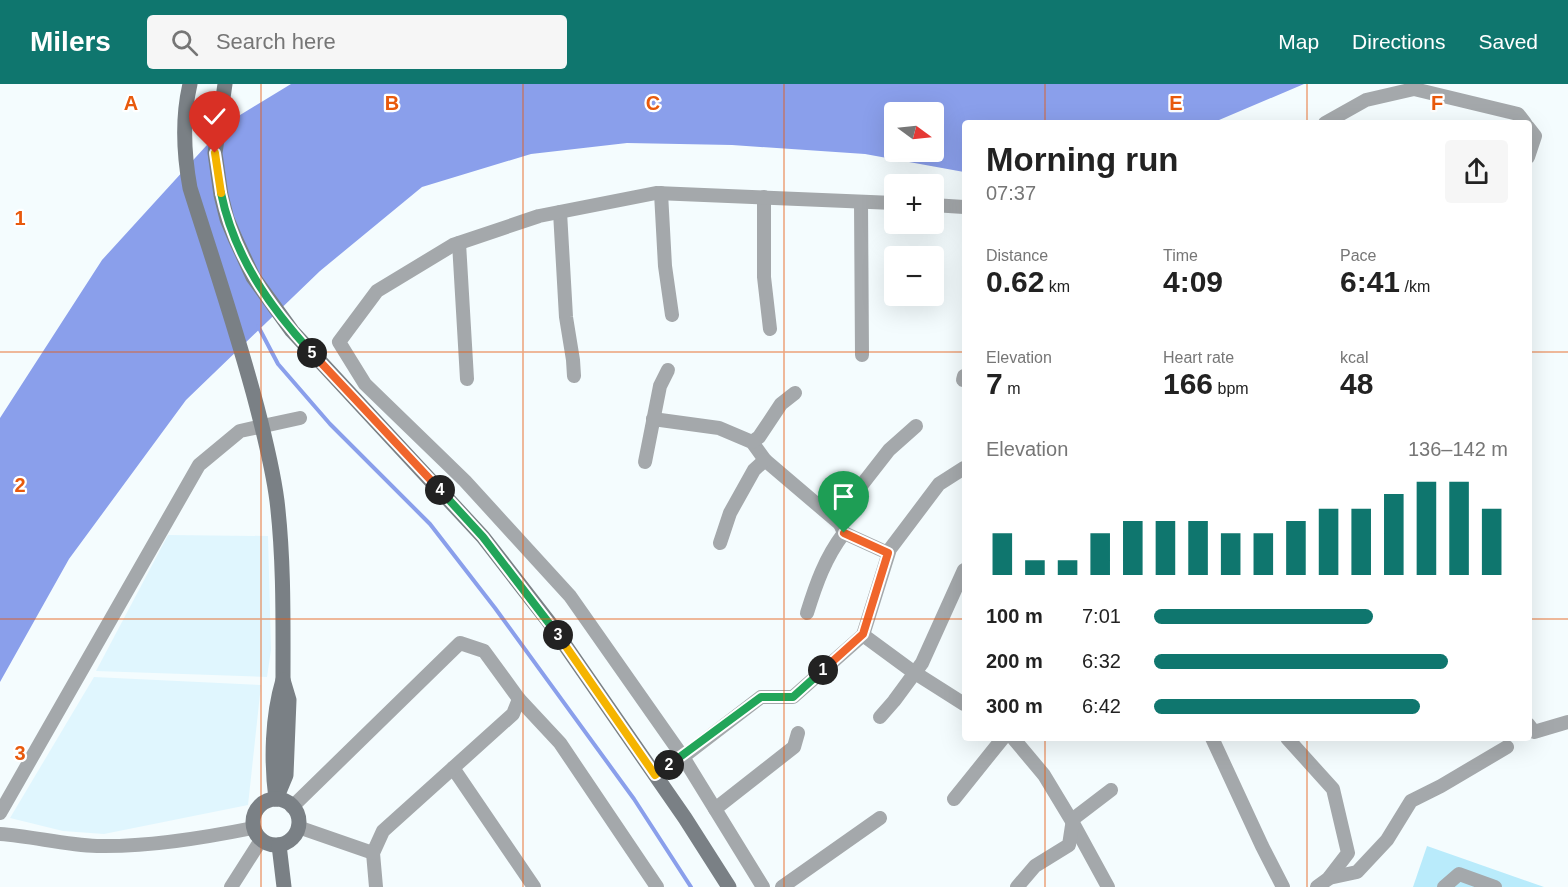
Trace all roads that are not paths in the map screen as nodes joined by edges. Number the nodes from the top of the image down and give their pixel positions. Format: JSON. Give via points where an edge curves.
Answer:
{"nodes":[{"id":1,"x":190,"y":84,"type":"edge"},
{"id":2,"x":225,"y":84,"type":"edge"},
{"id":3,"x":1330,"y":120,"type":"edge"},
{"id":4,"x":1523,"y":120,"type":"edge"},
{"id":5,"x":660,"y":193,"type":"junction"},
{"id":6,"x":764,"y":197,"type":"junction"},
{"id":7,"x":861,"y":202,"type":"junction"},
{"id":8,"x":884,"y":203,"type":"edge"},
{"id":9,"x":944,"y":206,"type":"edge"},
{"id":10,"x":962,"y":208,"type":"edge"},
{"id":11,"x":560,"y":212,"type":"junction"},
{"id":12,"x":459,"y":243,"type":"junction"},
{"id":13,"x":672,"y":315,"type":"dead end"},
{"id":14,"x":770,"y":329,"type":"dead end"},
{"id":15,"x":862,"y":355,"type":"dead end"},
{"id":16,"x":668,"y":370,"type":"dead end"},
{"id":17,"x":574,"y":376,"type":"dead end"},
{"id":18,"x":467,"y":379,"type":"dead end"},
{"id":19,"x":795,"y":393,"type":"dead end"},
{"id":20,"x":300,"y":418,"type":"dead end"},
{"id":21,"x":653,"y":419,"type":"junction"},
{"id":22,"x":916,"y":426,"type":"dead end"},
{"id":23,"x":752,"y":442,"type":"junction"},
{"id":24,"x":765,"y":460,"type":"junction"},
{"id":25,"x":645,"y":462,"type":"dead end"},
{"id":26,"x":962,"y":469,"type":"edge"},
{"id":27,"x":842,"y":528,"type":"junction"},
{"id":28,"x":720,"y":543,"type":"dead end"},
{"id":29,"x":888,"y":553,"type":"junction"},
{"id":30,"x":962,"y":574,"type":"edge"},
{"id":31,"x":807,"y":613,"type":"dead end"},
{"id":32,"x":863,"y":634,"type":"junction"},
{"id":33,"x":519,"y":699,"type":"junction"},
{"id":34,"x":962,"y":704,"type":"edge"},
{"id":35,"x":880,"y":717,"type":"dead end"},
{"id":36,"x":1568,"y":722,"type":"edge"},
{"id":37,"x":1532,"y":729,"type":"edge"},
{"id":38,"x":798,"y":733,"type":"dead end"},
{"id":39,"x":1001,"y":741,"type":"edge"},
{"id":40,"x":1016,"y":741,"type":"edge"},
{"id":41,"x":1213,"y":741,"type":"edge"},
{"id":42,"x":1290,"y":741,"type":"edge"},
{"id":43,"x":1507,"y":747,"type":"dead end"},
{"id":44,"x":682,"y":757,"type":"junction"},
{"id":45,"x":453,"y":768,"type":"junction"},
{"id":46,"x":655,"y":775,"type":"junction"},
{"id":47,"x":1111,"y":789,"type":"dead end"},
{"id":48,"x":276,"y":799,"type":"junction"},
{"id":49,"x":954,"y":799,"type":"dead end"},
{"id":50,"x":292,"y":807,"type":"junction"},
{"id":51,"x":715,"y":809,"type":"junction"},
{"id":52,"x":0,"y":813,"type":"edge"},
{"id":53,"x":880,"y":818,"type":"dead end"},
{"id":54,"x":1073,"y":823,"type":"junction"},
{"id":55,"x":298,"y":827,"type":"junction"},
{"id":56,"x":0,"y":834,"type":"edge"},
{"id":57,"x":257,"y":834,"type":"junction"},
{"id":58,"x":279,"y":845,"type":"junction"},
{"id":59,"x":373,"y":853,"type":"junction"},
{"id":60,"x":1329,"y":878,"type":"junction"},
{"id":61,"x":231,"y":887,"type":"edge"},
{"id":62,"x":284,"y":887,"type":"edge"},
{"id":63,"x":376,"y":887,"type":"edge"},
{"id":64,"x":534,"y":887,"type":"edge"},
{"id":65,"x":657,"y":887,"type":"edge"},
{"id":66,"x":729,"y":887,"type":"edge"},
{"id":67,"x":763,"y":887,"type":"edge"},
{"id":68,"x":782,"y":887,"type":"edge"},
{"id":69,"x":1017,"y":887,"type":"edge"},
{"id":70,"x":1108,"y":887,"type":"edge"},
{"id":71,"x":1283,"y":887,"type":"edge"},
{"id":72,"x":1317,"y":887,"type":"edge"},
{"id":73,"x":1444,"y":887,"type":"edge"},
{"id":74,"x":1495,"y":887,"type":"edge"}],
"edges":[{"from":1,"to":48,"type":"street","via":[[185,116],[190,188],[237,336],[277,501],[283,680],[289,700],[286,775]]},
{"from":2,"to":46,"type":"street","via":[[215,153],[221,195],[227,219],[253,277],[292,331],[483,537],[549,622]]},
{"from":3,"to":4,"type":"street","via":[[1366,100],[1414,89],[1518,114]]},
{"from":5,"to":6,"type":"street"},
{"from":5,"to":11,"type":"street"},
{"from":5,"to":13,"type":"street"},
{"from":6,"to":7,"type":"street"},
{"from":6,"to":14,"type":"street","via":[[764,277]]},
{"from":7,"to":8,"type":"street"},
{"from":7,"to":15,"type":"street"},
{"from":9,"to":10,"type":"street"},
{"from":11,"to":12,"type":"street"},
{"from":11,"to":17,"type":"street"},
{"from":12,"to":18,"type":"street"},
{"from":12,"to":44,"type":"street","via":[[377,291],[339,342],[364,384],[465,481],[570,596]]},
{"from":16,"to":21,"type":"street"},
{"from":19,"to":23,"type":"street","via":[[781,404]]},
{"from":20,"to":52,"type":"street","via":[[240,431],[199,465]]},
{"from":21,"to":23,"type":"street","via":[[719,428]]},
{"from":21,"to":25,"type":"street"},
{"from":22,"to":27,"type":"street","via":[[889,450],[850,500]]},
{"from":23,"to":24,"type":"street"},
{"from":24,"to":27,"type":"street"},
{"from":24,"to":28,"type":"street","via":[[754,470],[730,513]]},
{"from":26,"to":29,"type":"street","via":[[939,484]]},
{"from":27,"to":29,"type":"street"},
{"from":27,"to":31,"type":"street"},
{"from":29,"to":32,"type":"street"},
{"from":30,"to":35,"type":"street","via":[[922,663]]},
{"from":32,"to":34,"type":"street"},
{"from":32,"to":44,"type":"street","via":[[793,697],[761,697]]},
{"from":33,"to":45,"type":"street","via":[[513,714]]},
{"from":33,"to":50,"type":"street","via":[[484,651],[460,643]]},
{"from":33,"to":65,"type":"street","via":[[560,743]]},
{"from":36,"to":37,"type":"street","via":[[1534,732]]},
{"from":38,"to":51,"type":"street","via":[[794,747]]},
{"from":39,"to":49,"type":"street"},
{"from":40,"to":54,"type":"street","via":[[1044,775]]},
{"from":41,"to":71,"type":"street"},
{"from":42,"to":60,"type":"street","via":[[1334,789],[1348,853]]},
{"from":43,"to":60,"type":"street","via":[[1411,801],[1387,840],[1357,873]]},
{"from":44,"to":46,"type":"street"},
{"from":44,"to":51,"type":"street"},
{"from":45,"to":59,"type":"street","via":[[383,831]]},
{"from":45,"to":64,"type":"street"},
{"from":46,"to":66,"type":"street"},
{"from":47,"to":54,"type":"street"},
{"from":48,"to":50,"type":"street"},
{"from":48,"to":57,"type":"street","via":[[266,802],[255,813]]},
{"from":50,"to":55,"type":"street"},
{"from":51,"to":67,"type":"street"},
{"from":53,"to":68,"type":"street"},
{"from":54,"to":69,"type":"street","via":[[1069,845],[1035,866]]},
{"from":54,"to":70,"type":"street"},
{"from":55,"to":58,"type":"street","via":[[290,840]]},
{"from":55,"to":59,"type":"street"},
{"from":56,"to":57,"type":"street","via":[[96,846]]},
{"from":57,"to":58,"type":"street","via":[[268,844]]},
{"from":57,"to":61,"type":"street"},
{"from":58,"to":62,"type":"street"},
{"from":59,"to":63,"type":"street"},
{"from":60,"to":72,"type":"street"},
{"from":73,"to":74,"type":"street","via":[[1459,874]]}]}
